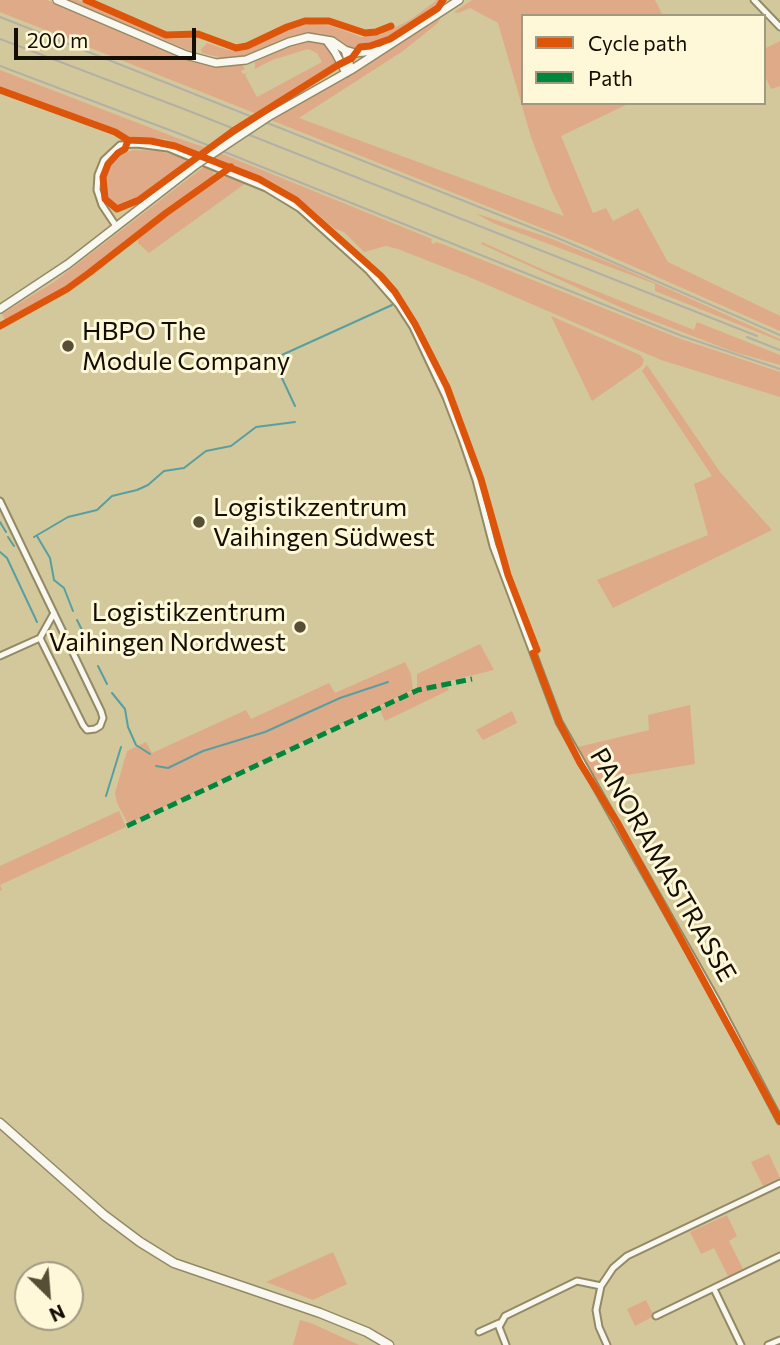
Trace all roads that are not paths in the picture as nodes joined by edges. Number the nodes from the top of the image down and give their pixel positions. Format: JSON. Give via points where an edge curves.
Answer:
{"nodes":[{"id":1,"x":57,"y":0,"type":"edge"},
{"id":2,"x":459,"y":0,"type":"edge"},
{"id":3,"x":754,"y":0,"type":"edge"},
{"id":4,"x":780,"y":27,"type":"edge"},
{"id":5,"x":327,"y":41,"type":"junction"},
{"id":6,"x":345,"y":50,"type":"junction"},
{"id":7,"x":382,"y":50,"type":"junction"},
{"id":8,"x":349,"y":71,"type":"junction"},
{"id":9,"x":116,"y":226,"type":"junction"},
{"id":10,"x":0,"y":309,"type":"edge"},
{"id":11,"x":0,"y":501,"type":"edge"},
{"id":12,"x":54,"y":613,"type":"junction"},
{"id":13,"x":40,"y":638,"type":"junction"},
{"id":14,"x":0,"y":656,"type":"edge"},
{"id":15,"x":780,"y":1121,"type":"edge"},
{"id":16,"x":0,"y":1123,"type":"edge"},
{"id":17,"x":780,"y":1183,"type":"edge"},
{"id":18,"x":780,"y":1256,"type":"edge"},
{"id":19,"x":601,"y":1286,"type":"junction"},
{"id":20,"x":714,"y":1289,"type":"junction"},
{"id":21,"x":656,"y":1316,"type":"dead end"},
{"id":22,"x":499,"y":1323,"type":"junction"},
{"id":23,"x":479,"y":1332,"type":"dead end"},
{"id":24,"x":780,"y":1339,"type":"edge"},
{"id":25,"x":386,"y":1343,"type":"edge"},
{"id":26,"x":506,"y":1345,"type":"edge"},
{"id":27,"x":607,"y":1345,"type":"edge"},
{"id":28,"x":741,"y":1345,"type":"edge"},
{"id":29,"x":768,"y":1345,"type":"edge"}],
"edges":[{"from":1,"to":5,"type":"street","via":[[186,55],[216,63],[246,60],[299,39]]},
{"from":2,"to":7,"type":"street"},
{"from":3,"to":4,"type":"street"},
{"from":5,"to":6,"type":"street"},
{"from":5,"to":8,"type":"street"},
{"from":6,"to":7,"type":"street","via":[[360,54]]},
{"from":6,"to":8,"type":"street"},
{"from":7,"to":8,"type":"street"},
{"from":8,"to":9,"type":"street","bridge":true,"via":[[197,164]]},
{"from":9,"to":10,"type":"street"},
{"from":9,"to":15,"type":"street","name":"PANORAMASTRASSE","via":[[98,194],[104,160],[120,145],[168,148],[256,183],[299,208],[369,271],[398,304],[446,397],[477,480],[492,546],[565,733]]},
{"from":11,"to":12,"type":"street"},
{"from":12,"to":13,"type":"street"},
{"from":12,"to":13,"type":"street","via":[[101,712],[100,726],[87,730],[83,726]]},
{"from":13,"to":14,"type":"street"},
{"from":16,"to":25,"type":"main road","via":[[104,1215],[174,1263],[320,1313]]},
{"from":17,"to":19,"type":"street","via":[[627,1256]]},
{"from":18,"to":20,"type":"street"},
{"from":19,"to":22,"type":"street","via":[[584,1281],[570,1284],[509,1313]]},
{"from":19,"to":27,"type":"street","via":[[597,1319]]},
{"from":20,"to":21,"type":"street"},
{"from":20,"to":28,"type":"street"},
{"from":22,"to":23,"type":"street"},
{"from":22,"to":26,"type":"street"},
{"from":24,"to":29,"type":"street"}]}
